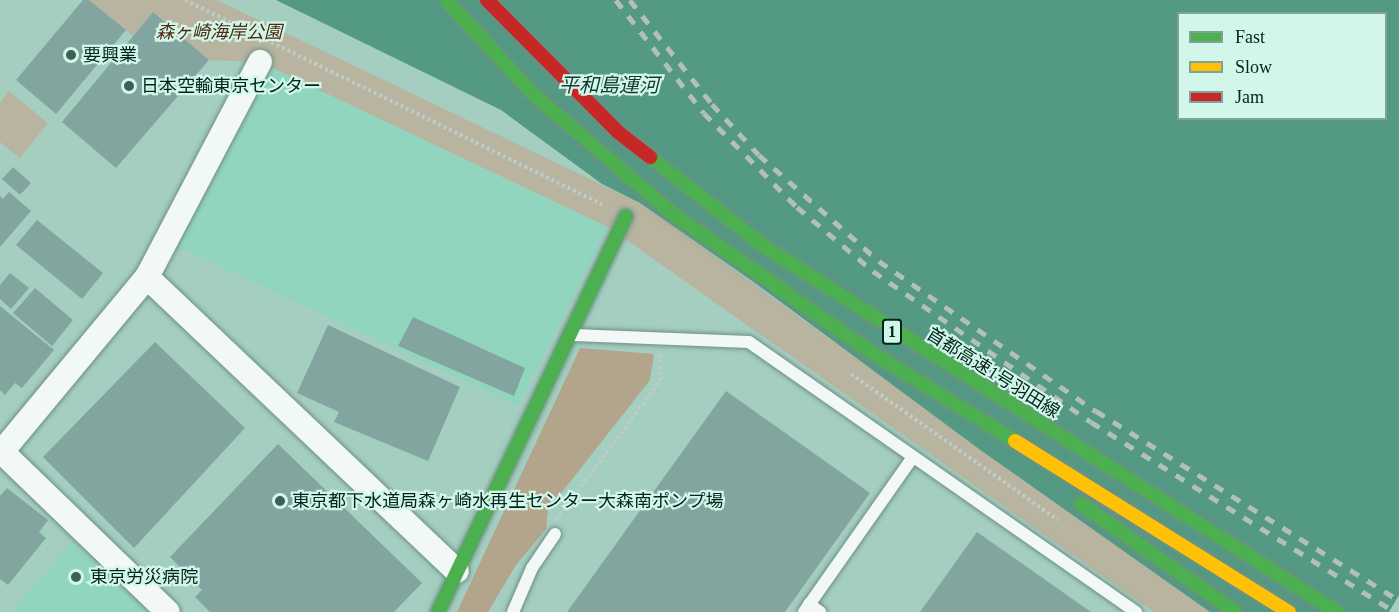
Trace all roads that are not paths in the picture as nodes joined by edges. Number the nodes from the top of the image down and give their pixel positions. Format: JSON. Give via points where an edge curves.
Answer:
{"nodes":[{"id":1,"x":446,"y":0,"type":"edge"},
{"id":2,"x":486,"y":0,"type":"edge"},
{"id":3,"x":260,"y":62,"type":"dead end"},
{"id":4,"x":626,"y":216,"type":"road end"},
{"id":5,"x":147,"y":277,"type":"junction"},
{"id":6,"x":574,"y":335,"type":"junction"},
{"id":7,"x":871,"y":352,"type":"junction"},
{"id":8,"x":1,"y":452,"type":"edge"},
{"id":9,"x":913,"y":457,"type":"junction"},
{"id":10,"x":1029,"y":469,"type":"dead end"},
{"id":11,"x":1064,"y":492,"type":"dead end"},
{"id":12,"x":555,"y":534,"type":"road end"},
{"id":13,"x":458,"y":571,"type":"junction"},
{"id":14,"x":806,"y":608,"type":"edge"},
{"id":15,"x":168,"y":612,"type":"edge"},
{"id":16,"x":438,"y":612,"type":"edge"},
{"id":17,"x":513,"y":612,"type":"edge"},
{"id":18,"x":820,"y":612,"type":"edge"},
{"id":19,"x":1136,"y":612,"type":"edge"},
{"id":20,"x":1235,"y":612,"type":"edge"},
{"id":21,"x":1289,"y":612,"type":"edge"},
{"id":22,"x":1337,"y":612,"type":"edge"}],
"edges":[{"from":1,"to":7,"type":"main road","number":"1","via":[[533,94],[599,156],[673,214]]},
{"from":2,"to":22,"type":"main road","name":"首都高速1号羽田線","number":"1","via":[[618,132],[765,247]]},
{"from":3,"to":5,"type":"street"},
{"from":4,"to":6,"type":"main road"},
{"from":5,"to":8,"type":"street"},
{"from":5,"to":13,"type":"street"},
{"from":6,"to":9,"type":"lane","via":[[749,342]]},
{"from":6,"to":13,"type":"main road"},
{"from":7,"to":10,"type":"main road"},
{"from":7,"to":21,"type":"main road","number":"1"},
{"from":8,"to":15,"type":"street"},
{"from":9,"to":14,"type":"lane"},
{"from":9,"to":19,"type":"lane"},
{"from":11,"to":20,"type":"main road"},
{"from":12,"to":17,"type":"lane","via":[[532,568]]},
{"from":13,"to":16,"type":"main road"},
{"from":14,"to":18,"type":"lane"}]}
